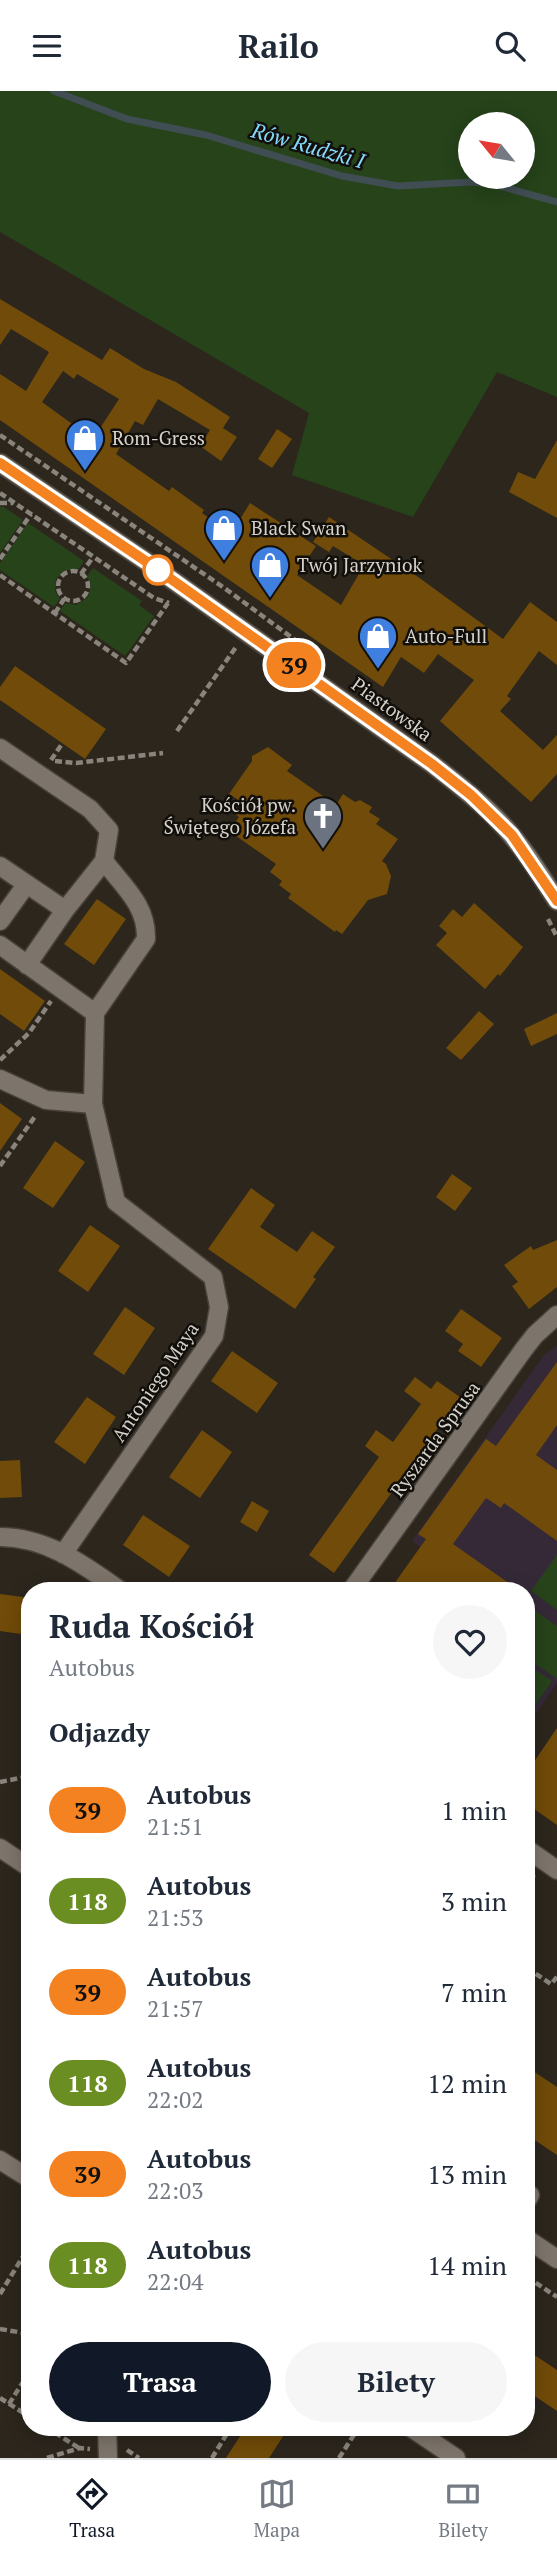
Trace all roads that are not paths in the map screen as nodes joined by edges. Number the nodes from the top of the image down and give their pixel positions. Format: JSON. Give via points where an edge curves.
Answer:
{"nodes":[{"id":1,"x":0,"y":463,"type":"edge"},
{"id":2,"x":0,"y":748,"type":"edge"},
{"id":3,"x":104,"y":861,"type":"junction"},
{"id":4,"x":0,"y":866,"type":"edge"},
{"id":5,"x":26,"y":885,"type":"junction"},
{"id":6,"x":557,"y":901,"type":"edge"},
{"id":7,"x":65,"y":910,"type":"junction"},
{"id":8,"x":0,"y":921,"type":"edge"},
{"id":9,"x":0,"y":945,"type":"edge"},
{"id":10,"x":27,"y":965,"type":"junction"},
{"id":11,"x":94,"y":1013,"type":"junction"},
{"id":12,"x":0,"y":1079,"type":"edge"},
{"id":13,"x":93,"y":1104,"type":"junction"},
{"id":14,"x":557,"y":1315,"type":"edge"},
{"id":15,"x":0,"y":1537,"type":"edge"},
{"id":16,"x":63,"y":1554,"type":"junction"},
{"id":17,"x":107,"y":1582,"type":"edge"},
{"id":18,"x":357,"y":1582,"type":"edge"},
{"id":19,"x":0,"y":1849,"type":"edge"},
{"id":20,"x":535,"y":1855,"type":"edge"},
{"id":21,"x":21,"y":1862,"type":"edge"},
{"id":22,"x":557,"y":1870,"type":"edge"},
{"id":23,"x":0,"y":2160,"type":"edge"},
{"id":24,"x":21,"y":2172,"type":"edge"},
{"id":25,"x":535,"y":2244,"type":"edge"},
{"id":26,"x":557,"y":2259,"type":"edge"},
{"id":27,"x":107,"y":2436,"type":"edge"},
{"id":28,"x":423,"y":2436,"type":"edge"},
{"id":29,"x":108,"y":2458,"type":"edge"},
{"id":30,"x":456,"y":2458,"type":"edge"}],
"edges":[{"from":1,"to":6,"type":"street","name":"Piastowska","via":[[432,764],[512,835]]},
{"from":2,"to":3,"type":"street","via":[[90,809],[109,830]]},
{"from":3,"to":7,"type":"street"},
{"from":3,"to":11,"type":"street","via":[[142,909],[146,939]]},
{"from":4,"to":5,"type":"street"},
{"from":5,"to":7,"type":"street"},
{"from":5,"to":8,"type":"street"},
{"from":7,"to":10,"type":"street"},
{"from":9,"to":10,"type":"street"},
{"from":10,"to":11,"type":"street"},
{"from":11,"to":13,"type":"street","name":"Antoniego Maya"},
{"from":12,"to":13,"type":"street","via":[[46,1100]]},
{"from":13,"to":16,"type":"street","name":"Antoniego Maya","via":[[116,1202],[213,1277],[219,1307],[214,1336]]},
{"from":14,"to":18,"type":"street","name":"Ryszarda Sprusa","via":[[524,1349]]},
{"from":15,"to":16,"type":"street","via":[[25,1539]]},
{"from":16,"to":17,"type":"street"},
{"from":19,"to":21,"type":"street"},
{"from":20,"to":22,"type":"street"},
{"from":23,"to":24,"type":"street"},
{"from":25,"to":26,"type":"street"},
{"from":27,"to":29,"type":"street"},
{"from":28,"to":30,"type":"street"}]}
